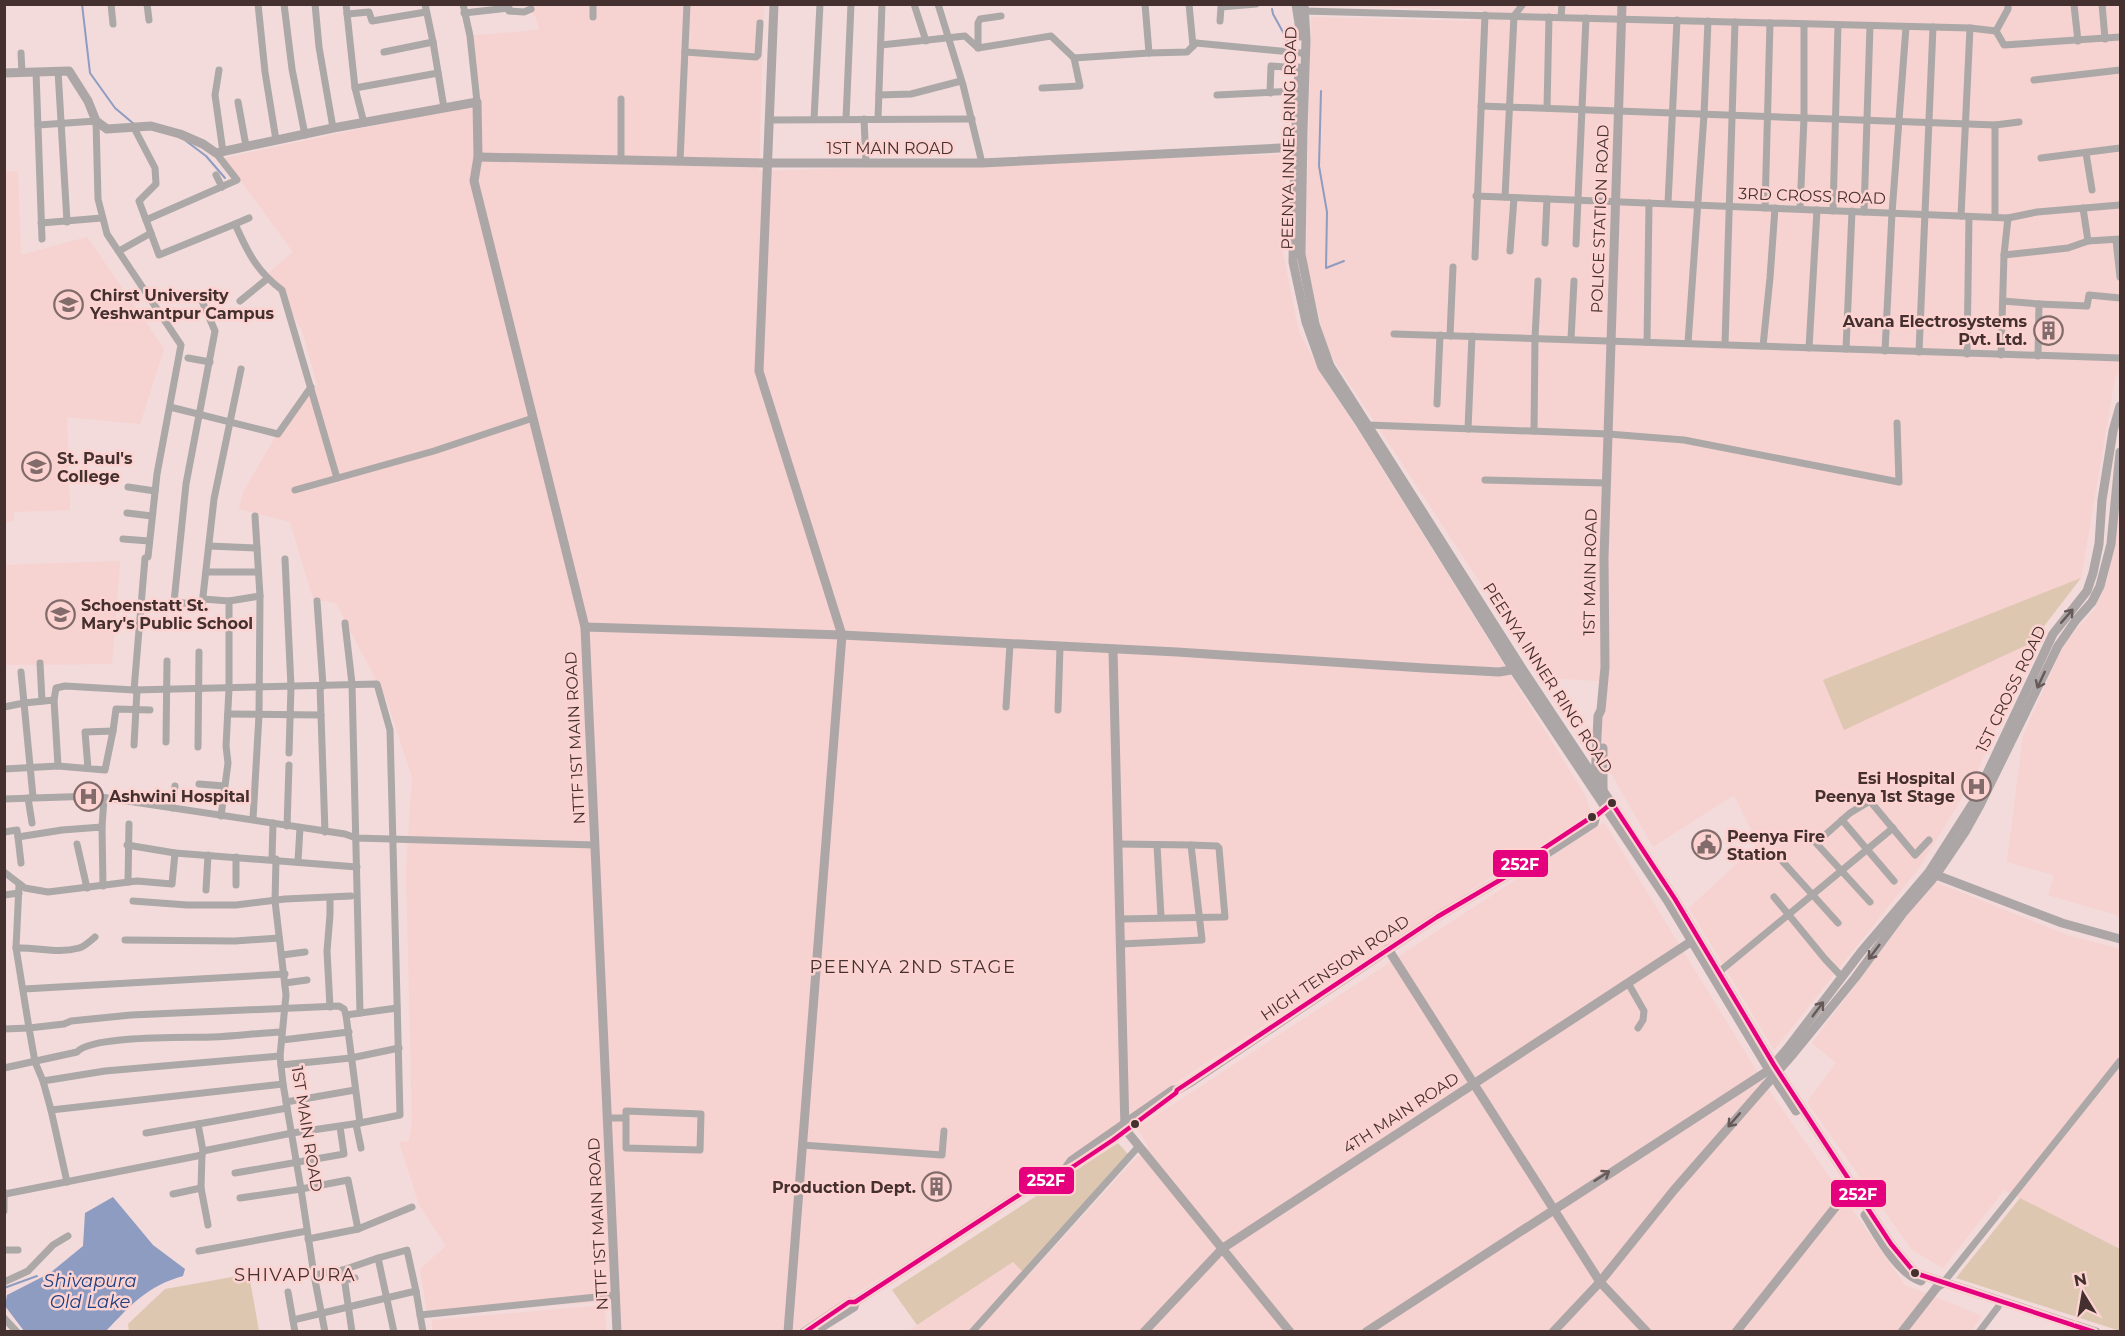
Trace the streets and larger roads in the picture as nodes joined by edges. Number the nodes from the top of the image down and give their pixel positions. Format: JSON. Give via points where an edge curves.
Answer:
{"nodes":[{"id":1,"x":111,"y":4,"type":"edge"},
{"id":2,"x":147,"y":4,"type":"edge"},
{"id":3,"x":258,"y":4,"type":"edge"},
{"id":4,"x":284,"y":4,"type":"edge"},
{"id":5,"x":315,"y":4,"type":"edge"},
{"id":6,"x":346,"y":4,"type":"edge"},
{"id":7,"x":593,"y":4,"type":"edge"},
{"id":8,"x":687,"y":4,"type":"edge"},
{"id":9,"x":774,"y":4,"type":"edge"},
{"id":10,"x":820,"y":4,"type":"edge"},
{"id":11,"x":851,"y":4,"type":"edge"},
{"id":12,"x":882,"y":4,"type":"edge"},
{"id":13,"x":914,"y":4,"type":"edge"},
{"id":14,"x":938,"y":4,"type":"edge"},
{"id":15,"x":1145,"y":4,"type":"edge"},
{"id":16,"x":1189,"y":4,"type":"edge"},
{"id":17,"x":1256,"y":4,"type":"edge"},
{"id":18,"x":1523,"y":4,"type":"edge"},
{"id":19,"x":1562,"y":4,"type":"edge"},
{"id":20,"x":1622,"y":4,"type":"edge"},
{"id":21,"x":2008,"y":4,"type":"edge"},
{"id":22,"x":2102,"y":4,"type":"edge"},
{"id":23,"x":2074,"y":5,"type":"edge"},
{"id":24,"x":425,"y":8,"type":"edge"},
{"id":25,"x":1300,"y":8,"type":"edge"},
{"id":26,"x":464,"y":9,"type":"edge"},
{"id":27,"x":531,"y":9,"type":"dead end"},
{"id":28,"x":347,"y":14,"type":"junction"},
{"id":29,"x":1485,"y":15,"type":"junction"},
{"id":30,"x":1001,"y":16,"type":"dead end"},
{"id":31,"x":1514,"y":16,"type":"junction"},
{"id":32,"x":593,"y":17,"type":"dead end"},
{"id":33,"x":1549,"y":17,"type":"junction"},
{"id":34,"x":1561,"y":17,"type":"junction"},
{"id":35,"x":1586,"y":18,"type":"junction"},
{"id":36,"x":1621,"y":19,"type":"junction"},
{"id":37,"x":149,"y":20,"type":"dead end"},
{"id":38,"x":1677,"y":20,"type":"junction"},
{"id":39,"x":1220,"y":21,"type":"dead end"},
{"id":40,"x":1708,"y":21,"type":"junction"},
{"id":41,"x":1735,"y":22,"type":"junction"},
{"id":42,"x":760,"y":23,"type":"dead end"},
{"id":43,"x":1770,"y":23,"type":"junction"},
{"id":44,"x":113,"y":24,"type":"dead end"},
{"id":45,"x":1804,"y":24,"type":"junction"},
{"id":46,"x":1838,"y":25,"type":"junction"},
{"id":47,"x":1870,"y":26,"type":"junction"},
{"id":48,"x":1906,"y":27,"type":"junction"},
{"id":49,"x":1933,"y":27,"type":"junction"},
{"id":50,"x":1970,"y":28,"type":"junction"},
{"id":51,"x":1996,"y":31,"type":"junction"},
{"id":52,"x":2121,"y":37,"type":"edge"},
{"id":53,"x":947,"y":39,"type":"junction"},
{"id":54,"x":2105,"y":39,"type":"junction"},
{"id":55,"x":926,"y":41,"type":"junction"},
{"id":56,"x":2078,"y":41,"type":"junction"},
{"id":57,"x":433,"y":42,"type":"junction"},
{"id":58,"x":881,"y":45,"type":"junction"},
{"id":59,"x":1193,"y":45,"type":"junction"},
{"id":60,"x":978,"y":48,"type":"junction"},
{"id":61,"x":384,"y":52,"type":"dead end"},
{"id":62,"x":686,"y":52,"type":"junction"},
{"id":63,"x":21,"y":53,"type":"dead end"},
{"id":64,"x":1149,"y":53,"type":"junction"},
{"id":65,"x":1300,"y":53,"type":"junction"},
{"id":66,"x":1074,"y":58,"type":"junction"},
{"id":67,"x":1299,"y":68,"type":"junction"},
{"id":68,"x":219,"y":70,"type":"dead end"},
{"id":69,"x":2121,"y":70,"type":"edge"},
{"id":70,"x":58,"y":71,"type":"junction"},
{"id":71,"x":36,"y":72,"type":"junction"},
{"id":72,"x":4,"y":73,"type":"edge"},
{"id":73,"x":22,"y":73,"type":"junction"},
{"id":74,"x":438,"y":73,"type":"junction"},
{"id":75,"x":2034,"y":80,"type":"dead end"},
{"id":76,"x":961,"y":81,"type":"junction"},
{"id":77,"x":355,"y":88,"type":"junction"},
{"id":78,"x":1042,"y":88,"type":"dead end"},
{"id":79,"x":1297,"y":91,"type":"junction"},
{"id":80,"x":1270,"y":93,"type":"junction"},
{"id":81,"x":879,"y":95,"type":"junction"},
{"id":82,"x":1217,"y":95,"type":"dead end"},
{"id":83,"x":621,"y":99,"type":"dead end"},
{"id":84,"x":238,"y":102,"type":"dead end"},
{"id":85,"x":477,"y":102,"type":"junction"},
{"id":86,"x":1481,"y":106,"type":"junction"},
{"id":87,"x":1509,"y":107,"type":"junction"},
{"id":88,"x":444,"y":108,"type":"junction"},
{"id":89,"x":1547,"y":108,"type":"junction"},
{"id":90,"x":1583,"y":110,"type":"junction"},
{"id":91,"x":1618,"y":111,"type":"junction"},
{"id":92,"x":1673,"y":113,"type":"junction"},
{"id":93,"x":1704,"y":115,"type":"junction"},
{"id":94,"x":1731,"y":115,"type":"junction"},
{"id":95,"x":1769,"y":117,"type":"junction"},
{"id":96,"x":1804,"y":118,"type":"junction"},
{"id":97,"x":846,"y":119,"type":"junction"},
{"id":98,"x":864,"y":119,"type":"junction"},
{"id":99,"x":878,"y":119,"type":"junction"},
{"id":100,"x":972,"y":119,"type":"junction"},
{"id":101,"x":1835,"y":119,"type":"junction"},
{"id":102,"x":770,"y":120,"type":"junction"},
{"id":103,"x":814,"y":120,"type":"junction"},
{"id":104,"x":96,"y":121,"type":"junction"},
{"id":105,"x":1867,"y":121,"type":"junction"},
{"id":106,"x":1899,"y":122,"type":"junction"},
{"id":107,"x":2019,"y":122,"type":"dead end"},
{"id":108,"x":364,"y":123,"type":"junction"},
{"id":109,"x":1929,"y":123,"type":"junction"},
{"id":110,"x":61,"y":124,"type":"junction"},
{"id":111,"x":1966,"y":124,"type":"junction"},
{"id":112,"x":38,"y":125,"type":"junction"},
{"id":113,"x":1995,"y":125,"type":"junction"},
{"id":114,"x":133,"y":126,"type":"junction"},
{"id":115,"x":333,"y":128,"type":"junction"},
{"id":116,"x":305,"y":135,"type":"junction"},
{"id":117,"x":276,"y":140,"type":"junction"},
{"id":118,"x":246,"y":146,"type":"junction"},
{"id":119,"x":1298,"y":147,"type":"junction"},
{"id":120,"x":2121,"y":148,"type":"edge"},
{"id":121,"x":219,"y":153,"type":"junction"},
{"id":122,"x":2086,"y":153,"type":"junction"},
{"id":123,"x":478,"y":157,"type":"junction"},
{"id":124,"x":2041,"y":158,"type":"dead end"},
{"id":125,"x":621,"y":160,"type":"junction"},
{"id":126,"x":680,"y":161,"type":"junction"},
{"id":127,"x":769,"y":163,"type":"junction"},
{"id":128,"x":866,"y":163,"type":"junction"},
{"id":129,"x":982,"y":163,"type":"junction"},
{"id":130,"x":216,"y":175,"type":"dead end"},
{"id":131,"x":222,"y":187,"type":"junction"},
{"id":132,"x":2092,"y":190,"type":"dead end"},
{"id":133,"x":1476,"y":196,"type":"junction"},
{"id":134,"x":1505,"y":197,"type":"junction"},
{"id":135,"x":1514,"y":198,"type":"junction"},
{"id":136,"x":1547,"y":199,"type":"junction"},
{"id":137,"x":1579,"y":200,"type":"junction"},
{"id":138,"x":1616,"y":202,"type":"junction"},
{"id":139,"x":1649,"y":203,"type":"junction"},
{"id":140,"x":1668,"y":203,"type":"junction"},
{"id":141,"x":1698,"y":205,"type":"junction"},
{"id":142,"x":2121,"y":205,"type":"edge"},
{"id":143,"x":1728,"y":206,"type":"junction"},
{"id":144,"x":1765,"y":208,"type":"junction"},
{"id":145,"x":1775,"y":208,"type":"junction"},
{"id":146,"x":2083,"y":208,"type":"junction"},
{"id":147,"x":1800,"y":209,"type":"junction"},
{"id":148,"x":1817,"y":210,"type":"junction"},
{"id":149,"x":1833,"y":211,"type":"junction"},
{"id":150,"x":1852,"y":212,"type":"junction"},
{"id":151,"x":1864,"y":212,"type":"junction"},
{"id":152,"x":1892,"y":213,"type":"junction"},
{"id":153,"x":1926,"y":214,"type":"junction"},
{"id":154,"x":1961,"y":216,"type":"junction"},
{"id":155,"x":1969,"y":217,"type":"junction"},
{"id":156,"x":1995,"y":217,"type":"junction"},
{"id":157,"x":102,"y":218,"type":"junction"},
{"id":158,"x":249,"y":218,"type":"dead end"},
{"id":159,"x":2008,"y":218,"type":"junction"},
{"id":160,"x":146,"y":220,"type":"junction"},
{"id":161,"x":67,"y":222,"type":"junction"},
{"id":162,"x":41,"y":223,"type":"junction"},
{"id":163,"x":235,"y":224,"type":"junction"},
{"id":164,"x":151,"y":232,"type":"junction"},
{"id":165,"x":42,"y":239,"type":"dead end"},
{"id":166,"x":2118,"y":240,"type":"edge"},
{"id":167,"x":2088,"y":241,"type":"junction"},
{"id":168,"x":1545,"y":243,"type":"dead end"},
{"id":169,"x":1576,"y":244,"type":"dead end"},
{"id":170,"x":119,"y":251,"type":"junction"},
{"id":171,"x":1510,"y":251,"type":"dead end"},
{"id":172,"x":2004,"y":255,"type":"junction"},
{"id":173,"x":1474,"y":256,"type":"dead end"},
{"id":174,"x":1453,"y":267,"type":"dead end"},
{"id":175,"x":2120,"y":277,"type":"edge"},
{"id":176,"x":267,"y":279,"type":"junction"},
{"id":177,"x":1538,"y":281,"type":"dead end"},
{"id":178,"x":1574,"y":281,"type":"dead end"},
{"id":179,"x":199,"y":294,"type":"dead end"},
{"id":180,"x":2121,"y":298,"type":"edge"},
{"id":181,"x":240,"y":301,"type":"dead end"},
{"id":182,"x":2003,"y":302,"type":"junction"},
{"id":183,"x":2039,"y":304,"type":"junction"},
{"id":184,"x":1394,"y":334,"type":"dead end"},
{"id":185,"x":1440,"y":335,"type":"junction"},
{"id":186,"x":1450,"y":336,"type":"junction"},
{"id":187,"x":1472,"y":336,"type":"junction"},
{"id":188,"x":1535,"y":338,"type":"junction"},
{"id":189,"x":1571,"y":339,"type":"junction"},
{"id":190,"x":1611,"y":340,"type":"junction"},
{"id":191,"x":1647,"y":342,"type":"junction"},
{"id":192,"x":1688,"y":343,"type":"junction"},
{"id":193,"x":1725,"y":344,"type":"junction"},
{"id":194,"x":1763,"y":346,"type":"junction"},
{"id":195,"x":1809,"y":348,"type":"junction"},
{"id":196,"x":1845,"y":349,"type":"junction"},
{"id":197,"x":1886,"y":351,"type":"junction"},
{"id":198,"x":1919,"y":352,"type":"junction"},
{"id":199,"x":1967,"y":354,"type":"junction"},
{"id":200,"x":2001,"y":356,"type":"junction"},
{"id":201,"x":2038,"y":356,"type":"junction"},
{"id":202,"x":188,"y":358,"type":"dead end"},
{"id":203,"x":2121,"y":358,"type":"edge"},
{"id":204,"x":210,"y":362,"type":"junction"},
{"id":205,"x":241,"y":369,"type":"dead end"},
{"id":206,"x":310,"y":387,"type":"junction"},
{"id":207,"x":1437,"y":404,"type":"dead end"},
{"id":208,"x":2121,"y":406,"type":"edge"},
{"id":209,"x":170,"y":407,"type":"junction"},
{"id":210,"x":198,"y":413,"type":"junction"},
{"id":211,"x":533,"y":418,"type":"junction"},
{"id":212,"x":230,"y":422,"type":"junction"},
{"id":213,"x":1897,"y":423,"type":"dead end"},
{"id":214,"x":1368,"y":425,"type":"junction"},
{"id":215,"x":1468,"y":429,"type":"junction"},
{"id":216,"x":1534,"y":431,"type":"junction"},
{"id":217,"x":1608,"y":434,"type":"junction"},
{"id":218,"x":2121,"y":452,"type":"edge"},
{"id":219,"x":336,"y":478,"type":"junction"},
{"id":220,"x":1485,"y":480,"type":"dead end"},
{"id":221,"x":1607,"y":483,"type":"junction"},
{"id":222,"x":128,"y":487,"type":"dead end"},
{"id":223,"x":295,"y":490,"type":"dead end"},
{"id":224,"x":155,"y":491,"type":"junction"},
{"id":225,"x":127,"y":513,"type":"dead end"},
{"id":226,"x":152,"y":516,"type":"junction"},
{"id":227,"x":255,"y":516,"type":"dead end"},
{"id":228,"x":123,"y":539,"type":"dead end"},
{"id":229,"x":149,"y":541,"type":"junction"},
{"id":230,"x":209,"y":546,"type":"junction"},
{"id":231,"x":257,"y":548,"type":"junction"},
{"id":232,"x":285,"y":559,"type":"dead end"},
{"id":233,"x":206,"y":572,"type":"junction"},
{"id":234,"x":258,"y":573,"type":"junction"},
{"id":235,"x":260,"y":596,"type":"junction"},
{"id":236,"x":203,"y":599,"type":"junction"},
{"id":237,"x":229,"y":601,"type":"junction"},
{"id":238,"x":317,"y":601,"type":"dead end"},
{"id":239,"x":345,"y":623,"type":"dead end"},
{"id":240,"x":585,"y":627,"type":"junction"},
{"id":241,"x":842,"y":635,"type":"junction"},
{"id":242,"x":1010,"y":644,"type":"junction"},
{"id":243,"x":1060,"y":647,"type":"junction"},
{"id":244,"x":1113,"y":650,"type":"junction"},
{"id":245,"x":199,"y":652,"type":"dead end"},
{"id":246,"x":1511,"y":658,"type":"junction"},
{"id":247,"x":167,"y":661,"type":"dead end"},
{"id":248,"x":40,"y":663,"type":"dead end"},
{"id":249,"x":1517,"y":669,"type":"junction"},
{"id":250,"x":21,"y":672,"type":"dead end"},
{"id":251,"x":352,"y":684,"type":"junction"},
{"id":252,"x":259,"y":686,"type":"junction"},
{"id":253,"x":321,"y":686,"type":"junction"},
{"id":254,"x":291,"y":687,"type":"junction"},
{"id":255,"x":166,"y":689,"type":"junction"},
{"id":256,"x":198,"y":689,"type":"junction"},
{"id":257,"x":229,"y":689,"type":"junction"},
{"id":258,"x":136,"y":690,"type":"junction"},
{"id":259,"x":54,"y":700,"type":"junction"},
{"id":260,"x":42,"y":701,"type":"junction"},
{"id":261,"x":24,"y":703,"type":"junction"},
{"id":262,"x":4,"y":707,"type":"edge"},
{"id":263,"x":1006,"y":707,"type":"dead end"},
{"id":264,"x":136,"y":710,"type":"junction"},
{"id":265,"x":150,"y":710,"type":"dead end"},
{"id":266,"x":1058,"y":710,"type":"dead end"},
{"id":267,"x":1601,"y":710,"type":"junction"},
{"id":268,"x":228,"y":714,"type":"junction"},
{"id":269,"x":259,"y":715,"type":"junction"},
{"id":270,"x":290,"y":715,"type":"junction"},
{"id":271,"x":321,"y":715,"type":"junction"},
{"id":272,"x":113,"y":731,"type":"junction"},
{"id":273,"x":166,"y":742,"type":"dead end"},
{"id":274,"x":134,"y":745,"type":"dead end"},
{"id":275,"x":198,"y":747,"type":"dead end"},
{"id":276,"x":289,"y":753,"type":"dead end"},
{"id":277,"x":289,"y":765,"type":"dead end"},
{"id":278,"x":58,"y":766,"type":"junction"},
{"id":279,"x":32,"y":768,"type":"junction"},
{"id":280,"x":88,"y":768,"type":"junction"},
{"id":281,"x":4,"y":769,"type":"edge"},
{"id":282,"x":1594,"y":783,"type":"junction"},
{"id":283,"x":199,"y":784,"type":"dead end"},
{"id":284,"x":175,"y":786,"type":"dead end"},
{"id":285,"x":224,"y":786,"type":"junction"},
{"id":286,"x":1600,"y":793,"type":"junction"},
{"id":287,"x":31,"y":798,"type":"junction"},
{"id":288,"x":104,"y":798,"type":"junction"},
{"id":289,"x":4,"y":799,"type":"edge"},
{"id":290,"x":1609,"y":806,"type":"junction"},
{"id":291,"x":172,"y":808,"type":"junction"},
{"id":292,"x":221,"y":816,"type":"junction"},
{"id":293,"x":253,"y":819,"type":"junction"},
{"id":294,"x":1842,"y":820,"type":"junction"},
{"id":295,"x":32,"y":823,"type":"dead end"},
{"id":296,"x":273,"y":823,"type":"junction"},
{"id":297,"x":129,"y":824,"type":"dead end"},
{"id":298,"x":287,"y":826,"type":"junction"},
{"id":299,"x":102,"y":827,"type":"junction"},
{"id":300,"x":300,"y":828,"type":"junction"},
{"id":301,"x":1893,"y":828,"type":"junction"},
{"id":302,"x":4,"y":832,"type":"edge"},
{"id":303,"x":325,"y":832,"type":"junction"},
{"id":304,"x":18,"y":837,"type":"junction"},
{"id":305,"x":356,"y":838,"type":"junction"},
{"id":306,"x":392,"y":839,"type":"junction"},
{"id":307,"x":1929,"y":840,"type":"dead end"},
{"id":308,"x":78,"y":844,"type":"dead end"},
{"id":309,"x":1118,"y":844,"type":"junction"},
{"id":310,"x":128,"y":845,"type":"junction"},
{"id":311,"x":595,"y":845,"type":"junction"},
{"id":312,"x":1157,"y":845,"type":"junction"},
{"id":313,"x":1191,"y":845,"type":"junction"},
{"id":314,"x":1868,"y":848,"type":"junction"},
{"id":315,"x":175,"y":853,"type":"junction"},
{"id":316,"x":208,"y":855,"type":"junction"},
{"id":317,"x":236,"y":856,"type":"junction"},
{"id":318,"x":274,"y":859,"type":"junction"},
{"id":319,"x":298,"y":861,"type":"junction"},
{"id":320,"x":1783,"y":862,"type":"dead end"},
{"id":321,"x":21,"y":863,"type":"dead end"},
{"id":322,"x":357,"y":867,"type":"junction"},
{"id":323,"x":1840,"y":870,"type":"junction"},
{"id":324,"x":4,"y":872,"type":"edge"},
{"id":325,"x":1932,"y":873,"type":"junction"},
{"id":326,"x":1894,"y":881,"type":"dead end"},
{"id":327,"x":128,"y":882,"type":"junction"},
{"id":328,"x":103,"y":885,"type":"junction"},
{"id":329,"x":236,"y":885,"type":"dead end"},
{"id":330,"x":87,"y":888,"type":"junction"},
{"id":331,"x":19,"y":889,"type":"junction"},
{"id":332,"x":206,"y":890,"type":"dead end"},
{"id":333,"x":1812,"y":894,"type":"junction"},
{"id":334,"x":4,"y":895,"type":"edge"},
{"id":335,"x":351,"y":896,"type":"dead end"},
{"id":336,"x":1774,"y":897,"type":"dead end"},
{"id":337,"x":330,"y":898,"type":"junction"},
{"id":338,"x":133,"y":901,"type":"dead end"},
{"id":339,"x":276,"y":901,"type":"junction"},
{"id":340,"x":1870,"y":902,"type":"dead end"},
{"id":341,"x":1790,"y":914,"type":"junction"},
{"id":342,"x":1161,"y":917,"type":"junction"},
{"id":343,"x":1200,"y":917,"type":"junction"},
{"id":344,"x":1120,"y":919,"type":"junction"},
{"id":345,"x":1839,"y":923,"type":"dead end"},
{"id":346,"x":95,"y":937,"type":"dead end"},
{"id":347,"x":279,"y":938,"type":"junction"},
{"id":348,"x":2121,"y":939,"type":"edge"},
{"id":349,"x":125,"y":940,"type":"dead end"},
{"id":350,"x":1692,"y":941,"type":"junction"},
{"id":351,"x":1120,"y":944,"type":"junction"},
{"id":352,"x":16,"y":948,"type":"junction"},
{"id":353,"x":1388,"y":949,"type":"junction"},
{"id":354,"x":305,"y":952,"type":"dead end"},
{"id":355,"x":282,"y":955,"type":"junction"},
{"id":356,"x":1719,"y":972,"type":"junction"},
{"id":357,"x":285,"y":974,"type":"junction"},
{"id":358,"x":1842,"y":977,"type":"junction"},
{"id":359,"x":307,"y":980,"type":"dead end"},
{"id":360,"x":285,"y":983,"type":"junction"},
{"id":361,"x":1628,"y":983,"type":"junction"},
{"id":362,"x":24,"y":989,"type":"junction"},
{"id":363,"x":284,"y":1007,"type":"junction"},
{"id":364,"x":330,"y":1007,"type":"junction"},
{"id":365,"x":397,"y":1008,"type":"junction"},
{"id":366,"x":360,"y":1013,"type":"junction"},
{"id":367,"x":346,"y":1015,"type":"junction"},
{"id":368,"x":29,"y":1028,"type":"junction"},
{"id":369,"x":1638,"y":1028,"type":"dead end"},
{"id":370,"x":4,"y":1029,"type":"edge"},
{"id":371,"x":282,"y":1032,"type":"junction"},
{"id":372,"x":349,"y":1032,"type":"junction"},
{"id":373,"x":282,"y":1040,"type":"junction"},
{"id":374,"x":399,"y":1048,"type":"junction"},
{"id":375,"x":280,"y":1056,"type":"junction"},
{"id":376,"x":351,"y":1058,"type":"junction"},
{"id":377,"x":2121,"y":1061,"type":"edge"},
{"id":378,"x":35,"y":1062,"type":"junction"},
{"id":379,"x":281,"y":1065,"type":"junction"},
{"id":380,"x":4,"y":1068,"type":"edge"},
{"id":381,"x":1773,"y":1070,"type":"junction"},
{"id":382,"x":43,"y":1080,"type":"junction"},
{"id":383,"x":282,"y":1084,"type":"junction"},
{"id":384,"x":1474,"y":1084,"type":"junction"},
{"id":385,"x":355,"y":1090,"type":"junction"},
{"id":386,"x":287,"y":1105,"type":"junction"},
{"id":387,"x":51,"y":1110,"type":"junction"},
{"id":388,"x":608,"y":1118,"type":"junction"},
{"id":389,"x":626,"y":1118,"type":"junction"},
{"id":390,"x":198,"y":1124,"type":"junction"},
{"id":391,"x":358,"y":1124,"type":"junction"},
{"id":392,"x":1125,"y":1126,"type":"junction"},
{"id":393,"x":340,"y":1127,"type":"junction"},
{"id":394,"x":944,"y":1131,"type":"dead end"},
{"id":395,"x":146,"y":1133,"type":"dead end"},
{"id":396,"x":292,"y":1133,"type":"junction"},
{"id":397,"x":802,"y":1145,"type":"junction"},
{"id":398,"x":1139,"y":1146,"type":"junction"},
{"id":399,"x":361,"y":1148,"type":"dead end"},
{"id":400,"x":202,"y":1153,"type":"junction"},
{"id":401,"x":296,"y":1162,"type":"junction"},
{"id":402,"x":235,"y":1173,"type":"dead end"},
{"id":403,"x":67,"y":1182,"type":"junction"},
{"id":404,"x":201,"y":1188,"type":"junction"},
{"id":405,"x":302,"y":1189,"type":"junction"},
{"id":406,"x":1850,"y":1191,"type":"junction"},
{"id":407,"x":5,"y":1193,"type":"edge"},
{"id":408,"x":173,"y":1194,"type":"dead end"},
{"id":409,"x":240,"y":1198,"type":"dead end"},
{"id":410,"x":412,"y":1207,"type":"dead end"},
{"id":411,"x":1553,"y":1208,"type":"junction"},
{"id":412,"x":4,"y":1211,"type":"edge"},
{"id":413,"x":208,"y":1225,"type":"dead end"},
{"id":414,"x":358,"y":1229,"type":"junction"},
{"id":415,"x":308,"y":1235,"type":"junction"},
{"id":416,"x":68,"y":1236,"type":"dead end"},
{"id":417,"x":1223,"y":1248,"type":"junction"},
{"id":418,"x":4,"y":1250,"type":"edge"},
{"id":419,"x":18,"y":1250,"type":"dead end"},
{"id":420,"x":199,"y":1251,"type":"dead end"},
{"id":421,"x":378,"y":1258,"type":"junction"},
{"id":422,"x":343,"y":1270,"type":"junction"},
{"id":423,"x":314,"y":1275,"type":"junction"},
{"id":424,"x":355,"y":1278,"type":"dead end"},
{"id":425,"x":345,"y":1280,"type":"junction"},
{"id":426,"x":4,"y":1282,"type":"edge"},
{"id":427,"x":1600,"y":1282,"type":"junction"},
{"id":428,"x":1940,"y":1285,"type":"junction"},
{"id":429,"x":416,"y":1291,"type":"junction"},
{"id":430,"x":288,"y":1292,"type":"dead end"},
{"id":431,"x":616,"y":1295,"type":"junction"},
{"id":432,"x":388,"y":1296,"type":"junction"},
{"id":433,"x":855,"y":1302,"type":"junction"},
{"id":434,"x":348,"y":1306,"type":"junction"},
{"id":435,"x":1998,"y":1307,"type":"junction"},
{"id":436,"x":322,"y":1312,"type":"junction"},
{"id":437,"x":420,"y":1315,"type":"junction"},
{"id":438,"x":4,"y":1318,"type":"edge"},
{"id":439,"x":293,"y":1320,"type":"junction"},
{"id":440,"x":17,"y":1332,"type":"edge"},
{"id":441,"x":295,"y":1332,"type":"edge"},
{"id":442,"x":326,"y":1332,"type":"edge"},
{"id":443,"x":352,"y":1332,"type":"edge"},
{"id":444,"x":394,"y":1332,"type":"edge"},
{"id":445,"x":423,"y":1332,"type":"edge"},
{"id":446,"x":617,"y":1332,"type":"edge"},
{"id":447,"x":788,"y":1332,"type":"edge"},
{"id":448,"x":804,"y":1332,"type":"edge"},
{"id":449,"x":815,"y":1332,"type":"edge"},
{"id":450,"x":972,"y":1332,"type":"edge"},
{"id":451,"x":1144,"y":1332,"type":"edge"},
{"id":452,"x":1290,"y":1332,"type":"edge"},
{"id":453,"x":1366,"y":1332,"type":"edge"},
{"id":454,"x":1553,"y":1332,"type":"edge"},
{"id":455,"x":1647,"y":1332,"type":"edge"},
{"id":456,"x":1736,"y":1332,"type":"edge"},
{"id":457,"x":1902,"y":1332,"type":"edge"},
{"id":458,"x":1979,"y":1332,"type":"edge"},
{"id":459,"x":2077,"y":1332,"type":"edge"},
{"id":460,"x":2096,"y":1332,"type":"edge"}],
"edges":[{"from":1,"to":44,"type":"street"},
{"from":2,"to":37,"type":"street"},
{"from":3,"to":117,"type":"street"},
{"from":4,"to":116,"type":"street"},
{"from":5,"to":115,"type":"street"},
{"from":6,"to":28,"type":"street"},
{"from":7,"to":32,"type":"street"},
{"from":8,"to":62,"type":"street"},
{"from":9,"to":102,"type":"street"},
{"from":10,"to":103,"type":"street"},
{"from":11,"to":97,"type":"street"},
{"from":12,"to":58,"type":"street"},
{"from":13,"to":55,"type":"street"},
{"from":14,"to":53,"type":"street"},
{"from":15,"to":64,"type":"street"},
{"from":16,"to":59,"type":"street"},
{"from":17,"to":39,"type":"street","via":[[1221,8]]},
{"from":18,"to":31,"type":"street"},
{"from":19,"to":34,"type":"street"},
{"from":20,"to":36,"type":"street","name":"POLICE STATION ROAD"},
{"from":21,"to":51,"type":"street"},
{"from":22,"to":54,"type":"street"},
{"from":23,"to":56,"type":"street"},
{"from":24,"to":28,"type":"street","via":[[372,21],[369,12]]},
{"from":24,"to":57,"type":"street"},
{"from":25,"to":29,"type":"street"},
{"from":25,"to":65,"type":"street","name":"PEENYA INNER RING ROAD"},
{"from":25,"to":119,"type":"street","name":"PEENYA INNER RING ROAD","via":[[1306,40]]},
{"from":26,"to":27,"type":"street"},
{"from":26,"to":85,"type":"street"},
{"from":28,"to":77,"type":"street"},
{"from":29,"to":31,"type":"street"},
{"from":29,"to":86,"type":"street"},
{"from":30,"to":60,"type":"street","via":[[980,19]]},
{"from":31,"to":33,"type":"street"},
{"from":31,"to":87,"type":"street"},
{"from":33,"to":34,"type":"street"},
{"from":33,"to":89,"type":"street"},
{"from":34,"to":35,"type":"street"},
{"from":35,"to":36,"type":"street"},
{"from":35,"to":90,"type":"street"},
{"from":36,"to":38,"type":"street"},
{"from":36,"to":91,"type":"street","name":"POLICE STATION ROAD"},
{"from":38,"to":40,"type":"street"},
{"from":38,"to":92,"type":"street"},
{"from":40,"to":41,"type":"street"},
{"from":40,"to":93,"type":"street"},
{"from":41,"to":43,"type":"street"},
{"from":41,"to":94,"type":"street"},
{"from":42,"to":62,"type":"street","via":[[756,57]]},
{"from":43,"to":45,"type":"street"},
{"from":43,"to":95,"type":"street"},
{"from":45,"to":46,"type":"street"},
{"from":45,"to":96,"type":"street"},
{"from":46,"to":47,"type":"street"},
{"from":46,"to":101,"type":"street"},
{"from":47,"to":48,"type":"street"},
{"from":47,"to":105,"type":"street"},
{"from":48,"to":49,"type":"street"},
{"from":48,"to":106,"type":"street"},
{"from":49,"to":50,"type":"street"},
{"from":49,"to":109,"type":"street"},
{"from":50,"to":51,"type":"street"},
{"from":50,"to":111,"type":"street"},
{"from":51,"to":56,"type":"street","via":[[2004,45]]},
{"from":52,"to":54,"type":"street"},
{"from":53,"to":55,"type":"street"},
{"from":53,"to":60,"type":"street","via":[[965,36]]},
{"from":53,"to":76,"type":"street"},
{"from":54,"to":56,"type":"street"},
{"from":55,"to":58,"type":"street"},
{"from":57,"to":61,"type":"street"},
{"from":57,"to":74,"type":"street"},
{"from":58,"to":81,"type":"street"},
{"from":59,"to":64,"type":"street","via":[[1186,52]]},
{"from":59,"to":65,"type":"street"},
{"from":60,"to":66,"type":"street","via":[[1051,36]]},
{"from":62,"to":126,"type":"street"},
{"from":63,"to":73,"type":"street"},
{"from":64,"to":66,"type":"street"},
{"from":65,"to":67,"type":"street","name":"PEENYA INNER RING ROAD"},
{"from":66,"to":78,"type":"street","via":[[1080,86]]},
{"from":67,"to":79,"type":"street","name":"PEENYA INNER RING ROAD"},
{"from":67,"to":80,"type":"street","via":[[1270,66]]},
{"from":68,"to":121,"type":"street","via":[[215,95]]},
{"from":69,"to":75,"type":"street"},
{"from":70,"to":71,"type":"street"},
{"from":70,"to":104,"type":"street","via":[[69,71]]},
{"from":70,"to":110,"type":"street"},
{"from":71,"to":73,"type":"street"},
{"from":71,"to":112,"type":"street"},
{"from":72,"to":73,"type":"street"},
{"from":74,"to":77,"type":"street"},
{"from":74,"to":88,"type":"street"},
{"from":76,"to":81,"type":"street","via":[[911,94]]},
{"from":76,"to":100,"type":"street"},
{"from":77,"to":108,"type":"street"},
{"from":79,"to":80,"type":"street"},
{"from":79,"to":119,"type":"street","name":"PEENYA INNER RING ROAD"},
{"from":80,"to":82,"type":"street"},
{"from":81,"to":99,"type":"street"},
{"from":83,"to":125,"type":"street"},
{"from":84,"to":118,"type":"street"},
{"from":85,"to":88,"type":"street"},
{"from":85,"to":123,"type":"street","name":"NTTF 1ST MAIN ROAD"},
{"from":86,"to":87,"type":"street"},
{"from":86,"to":133,"type":"street"},
{"from":87,"to":89,"type":"street"},
{"from":87,"to":134,"type":"street"},
{"from":88,"to":108,"type":"street"},
{"from":89,"to":90,"type":"street"},
{"from":90,"to":91,"type":"street"},
{"from":90,"to":137,"type":"street"},
{"from":91,"to":92,"type":"street"},
{"from":91,"to":138,"type":"street","name":"POLICE STATION ROAD"},
{"from":92,"to":93,"type":"street"},
{"from":92,"to":140,"type":"street"},
{"from":93,"to":94,"type":"street"},
{"from":93,"to":141,"type":"street"},
{"from":94,"to":95,"type":"street"},
{"from":94,"to":143,"type":"street"},
{"from":95,"to":96,"type":"street"},
{"from":95,"to":144,"type":"street"},
{"from":96,"to":101,"type":"street"},
{"from":96,"to":147,"type":"street"},
{"from":97,"to":98,"type":"street"},
{"from":97,"to":103,"type":"street"},
{"from":98,"to":99,"type":"street"},
{"from":98,"to":128,"type":"street"},
{"from":99,"to":100,"type":"street"},
{"from":100,"to":129,"type":"street"},
{"from":101,"to":105,"type":"street"},
{"from":101,"to":149,"type":"street"},
{"from":102,"to":103,"type":"street"},
{"from":102,"to":127,"type":"street"},
{"from":104,"to":110,"type":"street"},
{"from":104,"to":114,"type":"street","via":[[107,129]]},
{"from":104,"to":157,"type":"street"},
{"from":105,"to":106,"type":"street"},
{"from":105,"to":151,"type":"street"},
{"from":106,"to":109,"type":"street"},
{"from":106,"to":152,"type":"street"},
{"from":107,"to":113,"type":"street"},
{"from":108,"to":115,"type":"street"},
{"from":109,"to":111,"type":"street"},
{"from":109,"to":153,"type":"street"},
{"from":110,"to":112,"type":"street"},
{"from":110,"to":161,"type":"street"},
{"from":111,"to":113,"type":"street"},
{"from":111,"to":154,"type":"street"},
{"from":112,"to":162,"type":"street"},
{"from":113,"to":156,"type":"street"},
{"from":114,"to":121,"type":"street","via":[[151,126],[180,134]]},
{"from":114,"to":160,"type":"street","via":[[155,168],[156,184],[139,201]]},
{"from":115,"to":116,"type":"street"},
{"from":116,"to":117,"type":"street"},
{"from":117,"to":118,"type":"street"},
{"from":118,"to":121,"type":"street"},
{"from":119,"to":129,"type":"street","name":"1ST MAIN ROAD"},
{"from":119,"to":214,"type":"street","name":"PEENYA INNER RING ROAD","via":[[1301,254],[1315,324],[1330,366]]},
{"from":119,"to":246,"type":"street","name":"PEENYA INNER RING ROAD","via":[[1293,262],[1306,322],[1322,367]]},
{"from":120,"to":122,"type":"street"},
{"from":121,"to":131,"type":"street","via":[[237,180]]},
{"from":122,"to":124,"type":"street"},
{"from":122,"to":132,"type":"street"},
{"from":123,"to":125,"type":"street","name":"1ST MAIN ROAD"},
{"from":123,"to":211,"type":"street","name":"NTTF 1ST MAIN ROAD","via":[[474,181]]},
{"from":125,"to":126,"type":"street","name":"1ST MAIN ROAD"},
{"from":126,"to":127,"type":"street","name":"1ST MAIN ROAD"},
{"from":127,"to":128,"type":"street","name":"1ST MAIN ROAD"},
{"from":127,"to":241,"type":"street","via":[[759,371]]},
{"from":128,"to":129,"type":"street","name":"1ST MAIN ROAD"},
{"from":130,"to":131,"type":"street"},
{"from":131,"to":160,"type":"street"},
{"from":133,"to":134,"type":"street","name":"3RD CROSS ROAD"},
{"from":133,"to":173,"type":"street"},
{"from":134,"to":135,"type":"street","name":"3RD CROSS ROAD"},
{"from":135,"to":136,"type":"street","name":"3RD CROSS ROAD"},
{"from":135,"to":171,"type":"street"},
{"from":136,"to":137,"type":"street","name":"3RD CROSS ROAD"},
{"from":136,"to":168,"type":"street"},
{"from":137,"to":138,"type":"street","name":"3RD CROSS ROAD"},
{"from":137,"to":169,"type":"street"},
{"from":138,"to":139,"type":"street","name":"3RD CROSS ROAD"},
{"from":138,"to":190,"type":"street","name":"POLICE STATION ROAD"},
{"from":139,"to":140,"type":"street","name":"3RD CROSS ROAD"},
{"from":139,"to":191,"type":"street"},
{"from":140,"to":141,"type":"street","name":"3RD CROSS ROAD"},
{"from":141,"to":143,"type":"street","name":"3RD CROSS ROAD"},
{"from":141,"to":192,"type":"street"},
{"from":142,"to":146,"type":"street","name":"3RD CROSS ROAD"},
{"from":143,"to":144,"type":"street","name":"3RD CROSS ROAD"},
{"from":143,"to":193,"type":"street"},
{"from":144,"to":145,"type":"street","name":"3RD CROSS ROAD"},
{"from":145,"to":147,"type":"street","name":"3RD CROSS ROAD"},
{"from":145,"to":194,"type":"street"},
{"from":146,"to":159,"type":"street","name":"3RD CROSS ROAD"},
{"from":146,"to":167,"type":"street"},
{"from":147,"to":148,"type":"street","name":"3RD CROSS ROAD"},
{"from":148,"to":149,"type":"street","name":"3RD CROSS ROAD"},
{"from":148,"to":195,"type":"street"},
{"from":149,"to":150,"type":"street","name":"3RD CROSS ROAD"},
{"from":150,"to":151,"type":"street","name":"3RD CROSS ROAD"},
{"from":150,"to":196,"type":"street"},
{"from":151,"to":152,"type":"street","name":"3RD CROSS ROAD"},
{"from":152,"to":153,"type":"street","name":"3RD CROSS ROAD"},
{"from":152,"to":197,"type":"street"},
{"from":153,"to":154,"type":"street","name":"3RD CROSS ROAD"},
{"from":153,"to":198,"type":"street"},
{"from":154,"to":155,"type":"street","name":"3RD CROSS ROAD"},
{"from":155,"to":156,"type":"street","name":"3RD CROSS ROAD"},
{"from":155,"to":199,"type":"street"},
{"from":156,"to":159,"type":"street","name":"3RD CROSS ROAD"},
{"from":157,"to":161,"type":"street"},
{"from":157,"to":170,"type":"street"},
{"from":158,"to":163,"type":"street"},
{"from":159,"to":172,"type":"street"},
{"from":160,"to":164,"type":"street"},
{"from":161,"to":162,"type":"street"},
{"from":162,"to":165,"type":"street"},
{"from":163,"to":164,"type":"street","via":[[159,255]]},
{"from":163,"to":176,"type":"street","via":[[249,256]]},
{"from":164,"to":170,"type":"street"},
{"from":166,"to":167,"type":"street"},
{"from":166,"to":175,"type":"street"},
{"from":167,"to":172,"type":"street","via":[[2068,248]]},
{"from":170,"to":209,"type":"street","via":[[181,345]]},
{"from":172,"to":182,"type":"street"},
{"from":174,"to":186,"type":"street"},
{"from":176,"to":181,"type":"street"},
{"from":176,"to":206,"type":"street","via":[[282,290]]},
{"from":177,"to":188,"type":"street"},
{"from":178,"to":189,"type":"street"},
{"from":179,"to":204,"type":"street","via":[[215,331]]},
{"from":180,"to":183,"type":"street","via":[[2089,295],[2087,306]]},
{"from":182,"to":183,"type":"street"},
{"from":182,"to":200,"type":"street"},
{"from":183,"to":201,"type":"street"},
{"from":184,"to":185,"type":"street"},
{"from":185,"to":186,"type":"street"},
{"from":185,"to":207,"type":"street"},
{"from":186,"to":187,"type":"street"},
{"from":187,"to":188,"type":"street"},
{"from":187,"to":215,"type":"street"},
{"from":188,"to":189,"type":"street"},
{"from":188,"to":216,"type":"street"},
{"from":189,"to":190,"type":"street"},
{"from":190,"to":191,"type":"street"},
{"from":190,"to":217,"type":"street","name":"POLICE STATION ROAD"},
{"from":191,"to":192,"type":"street"},
{"from":192,"to":193,"type":"street"},
{"from":193,"to":194,"type":"street"},
{"from":194,"to":195,"type":"street"},
{"from":195,"to":196,"type":"street"},
{"from":196,"to":197,"type":"street"},
{"from":197,"to":198,"type":"street"},
{"from":198,"to":199,"type":"street"},
{"from":199,"to":200,"type":"street"},
{"from":200,"to":201,"type":"street"},
{"from":201,"to":203,"type":"street"},
{"from":202,"to":204,"type":"street"},
{"from":204,"to":210,"type":"street"},
{"from":205,"to":212,"type":"street"},
{"from":206,"to":212,"type":"street","via":[[278,435]]},
{"from":206,"to":219,"type":"street"},
{"from":325,"to":208,"type":"street","name":"1ST CROSS ROAD","one_way":true,"via":[[1973,803],[2053,634],[2087,591],[2099,544],[2113,431]]},
{"from":209,"to":210,"type":"street"},
{"from":209,"to":224,"type":"street"},
{"from":210,"to":212,"type":"street"},
{"from":210,"to":236,"type":"street","via":[[174,602],[202,604]]},
{"from":211,"to":219,"type":"street"},
{"from":211,"to":240,"type":"street","name":"NTTF 1ST MAIN ROAD"},
{"from":212,"to":230,"type":"street"},
{"from":213,"to":217,"type":"street","via":[[1899,482],[1684,440]]},
{"from":214,"to":215,"type":"street"},
{"from":214,"to":246,"type":"street","name":"PEENYA INNER RING ROAD"},
{"from":215,"to":216,"type":"street"},
{"from":216,"to":217,"type":"street"},
{"from":217,"to":221,"type":"street","name":"1ST MAIN ROAD"},
{"from":218,"to":325,"type":"street","one_way":true,"via":[[2111,544],[2100,586],[2058,646],[1980,805]]},
{"from":219,"to":223,"type":"street"},
{"from":220,"to":221,"type":"street"},
{"from":221,"to":267,"type":"street","name":"1ST MAIN ROAD"},
{"from":222,"to":224,"type":"street"},
{"from":224,"to":226,"type":"street"},
{"from":225,"to":226,"type":"street"},
{"from":226,"to":229,"type":"street"},
{"from":227,"to":231,"type":"street"},
{"from":228,"to":229,"type":"street"},
{"from":229,"to":258,"type":"street"},
{"from":230,"to":231,"type":"street"},
{"from":230,"to":233,"type":"street"},
{"from":231,"to":234,"type":"street"},
{"from":232,"to":254,"type":"street"},
{"from":233,"to":234,"type":"street"},
{"from":233,"to":236,"type":"street"},
{"from":234,"to":235,"type":"street"},
{"from":235,"to":237,"type":"street"},
{"from":235,"to":252,"type":"street"},
{"from":236,"to":237,"type":"street"},
{"from":237,"to":257,"type":"street"},
{"from":238,"to":253,"type":"street"},
{"from":239,"to":251,"type":"street"},
{"from":240,"to":241,"type":"street"},
{"from":240,"to":311,"type":"street","name":"NTTF 1ST MAIN ROAD"},
{"from":241,"to":242,"type":"street"},
{"from":241,"to":397,"type":"street"},
{"from":242,"to":243,"type":"street"},
{"from":242,"to":263,"type":"street"},
{"from":243,"to":244,"type":"street"},
{"from":243,"to":266,"type":"street"},
{"from":244,"to":249,"type":"street","via":[[1499,672]]},
{"from":244,"to":309,"type":"street"},
{"from":245,"to":256,"type":"street"},
{"from":246,"to":249,"type":"street","name":"PEENYA INNER RING ROAD"},
{"from":247,"to":255,"type":"street"},
{"from":248,"to":260,"type":"street"},
{"from":249,"to":282,"type":"street","name":"PEENYA INNER RING ROAD"},
{"from":250,"to":261,"type":"street"},
{"from":251,"to":253,"type":"street"},
{"from":251,"to":305,"type":"street"},
{"from":251,"to":306,"type":"street","via":[[377,684],[390,730]]},
{"from":252,"to":254,"type":"street"},
{"from":252,"to":257,"type":"street"},
{"from":252,"to":269,"type":"street"},
{"from":253,"to":254,"type":"street"},
{"from":253,"to":271,"type":"street"},
{"from":254,"to":270,"type":"street"},
{"from":255,"to":256,"type":"street"},
{"from":255,"to":258,"type":"street"},
{"from":255,"to":273,"type":"street"},
{"from":256,"to":257,"type":"street"},
{"from":256,"to":275,"type":"street"},
{"from":257,"to":268,"type":"street"},
{"from":258,"to":259,"type":"street","via":[[65,686],[56,688]]},
{"from":258,"to":264,"type":"street"},
{"from":259,"to":260,"type":"street"},
{"from":259,"to":278,"type":"street"},
{"from":260,"to":261,"type":"street"},
{"from":261,"to":262,"type":"street"},
{"from":261,"to":279,"type":"street"},
{"from":264,"to":265,"type":"street"},
{"from":264,"to":272,"type":"street","via":[[115,710]]},
{"from":264,"to":274,"type":"street"},
{"from":267,"to":282,"type":"street","name":"1ST MAIN ROAD"},
{"from":267,"to":286,"type":"street","name":"1ST MAIN ROAD","via":[[1604,716]]},
{"from":268,"to":269,"type":"street"},
{"from":268,"to":285,"type":"street"},
{"from":269,"to":270,"type":"street"},
{"from":269,"to":293,"type":"street"},
{"from":270,"to":271,"type":"street"},
{"from":270,"to":276,"type":"street"},
{"from":271,"to":303,"type":"street"},
{"from":272,"to":280,"type":"street","via":[[105,770]]},
{"from":272,"to":280,"type":"street","via":[[86,732]]},
{"from":277,"to":298,"type":"street"},
{"from":278,"to":279,"type":"street"},
{"from":278,"to":280,"type":"street"},
{"from":279,"to":281,"type":"street"},
{"from":279,"to":287,"type":"street"},
{"from":282,"to":286,"type":"street","name":"PEENYA INNER RING ROAD"},
{"from":283,"to":285,"type":"street"},
{"from":284,"to":291,"type":"street"},
{"from":285,"to":292,"type":"street"},
{"from":286,"to":290,"type":"street","name":"PEENYA INNER RING ROAD"},
{"from":287,"to":288,"type":"street"},
{"from":287,"to":289,"type":"street"},
{"from":287,"to":295,"type":"street"},
{"from":288,"to":291,"type":"street"},
{"from":288,"to":299,"type":"street"},
{"from":290,"to":350,"type":"street","name":"PEENYA INNER RING ROAD"},
{"from":290,"to":353,"type":"street","name":"HIGH TENSION ROAD","via":[[1596,816],[1594,823],[1517,873]]},
{"from":290,"to":356,"type":"street","name":"PEENYA INNER RING ROAD","via":[[1675,898]]},
{"from":291,"to":292,"type":"street"},
{"from":292,"to":293,"type":"street"},
{"from":293,"to":296,"type":"street"},
{"from":294,"to":301,"type":"street","via":[[1870,801]]},
{"from":294,"to":314,"type":"street"},
{"from":294,"to":323,"type":"street","via":[[1816,843]]},
{"from":296,"to":298,"type":"street"},
{"from":296,"to":318,"type":"street","name":"1ST MAIN ROAD"},
{"from":297,"to":310,"type":"street"},
{"from":298,"to":300,"type":"street"},
{"from":299,"to":304,"type":"street"},
{"from":299,"to":328,"type":"street"},
{"from":300,"to":303,"type":"street"},
{"from":300,"to":319,"type":"street"},
{"from":301,"to":307,"type":"street","via":[[1915,855]]},
{"from":301,"to":314,"type":"street"},
{"from":302,"to":304,"type":"street","via":[[16,830]]},
{"from":303,"to":305,"type":"street"},
{"from":304,"to":321,"type":"street"},
{"from":305,"to":306,"type":"street"},
{"from":305,"to":322,"type":"street"},
{"from":306,"to":311,"type":"street"},
{"from":306,"to":365,"type":"street"},
{"from":308,"to":330,"type":"street"},
{"from":309,"to":312,"type":"street"},
{"from":309,"to":344,"type":"street"},
{"from":310,"to":315,"type":"street"},
{"from":310,"to":327,"type":"street"},
{"from":311,"to":388,"type":"street","name":"NTTF 1ST MAIN ROAD"},
{"from":312,"to":313,"type":"street"},
{"from":312,"to":342,"type":"street"},
{"from":313,"to":343,"type":"street"},
{"from":313,"to":343,"type":"street","via":[[1219,848],[1225,917]]},
{"from":314,"to":323,"type":"street"},
{"from":314,"to":326,"type":"street"},
{"from":315,"to":316,"type":"street"},
{"from":315,"to":327,"type":"street","via":[[172,884]]},
{"from":316,"to":317,"type":"street"},
{"from":316,"to":332,"type":"street"},
{"from":317,"to":318,"type":"street"},
{"from":317,"to":329,"type":"street"},
{"from":318,"to":319,"type":"street"},
{"from":318,"to":339,"type":"street","name":"1ST MAIN ROAD"},
{"from":319,"to":322,"type":"street"},
{"from":320,"to":333,"type":"street"},
{"from":322,"to":366,"type":"street"},
{"from":323,"to":333,"type":"street"},
{"from":323,"to":340,"type":"street"},
{"from":324,"to":331,"type":"street"},
{"from":325,"to":348,"type":"street","via":[[2062,923]]},
{"from":325,"to":358,"type":"street","name":"1ST CROSS ROAD"},
{"from":325,"to":381,"type":"street","one_way":true,"via":[[1848,987]]},
{"from":327,"to":328,"type":"street"},
{"from":328,"to":330,"type":"street"},
{"from":330,"to":331,"type":"street","via":[[48,892]]},
{"from":331,"to":334,"type":"street"},
{"from":331,"to":352,"type":"street"},
{"from":333,"to":341,"type":"street"},
{"from":333,"to":345,"type":"street"},
{"from":335,"to":337,"type":"street"},
{"from":336,"to":341,"type":"street"},
{"from":337,"to":339,"type":"street"},
{"from":337,"to":364,"type":"street"},
{"from":338,"to":339,"type":"street","via":[[236,905]]},
{"from":339,"to":347,"type":"street","name":"1ST MAIN ROAD"},
{"from":341,"to":356,"type":"street"},
{"from":341,"to":358,"type":"street"},
{"from":342,"to":343,"type":"street"},
{"from":342,"to":344,"type":"street"},
{"from":343,"to":351,"type":"street","via":[[1202,940]]},
{"from":344,"to":351,"type":"street"},
{"from":346,"to":352,"type":"street","via":[[81,948]]},
{"from":347,"to":349,"type":"street"},
{"from":347,"to":355,"type":"street","name":"1ST MAIN ROAD"},
{"from":350,"to":361,"type":"street","name":"4TH MAIN ROAD"},
{"from":350,"to":381,"type":"street","name":"PEENYA INNER RING ROAD"},
{"from":351,"to":392,"type":"street"},
{"from":352,"to":362,"type":"street"},
{"from":353,"to":384,"type":"street"},
{"from":353,"to":392,"type":"street","name":"HIGH TENSION ROAD","via":[[1173,1090]]},
{"from":354,"to":355,"type":"street"},
{"from":355,"to":357,"type":"street","name":"1ST MAIN ROAD"},
{"from":356,"to":381,"type":"street","name":"PEENYA INNER RING ROAD"},
{"from":357,"to":360,"type":"street","name":"1ST MAIN ROAD"},
{"from":357,"to":362,"type":"street"},
{"from":381,"to":358,"type":"street","name":"1ST CROSS ROAD","one_way":true},
{"from":359,"to":360,"type":"street"},
{"from":360,"to":363,"type":"street","name":"1ST MAIN ROAD"},
{"from":361,"to":369,"type":"street","via":[[1644,1011]]},
{"from":361,"to":384,"type":"street","name":"4TH MAIN ROAD"},
{"from":362,"to":368,"type":"street"},
{"from":363,"to":364,"type":"street"},
{"from":363,"to":368,"type":"street","via":[[131,1015]]},
{"from":363,"to":371,"type":"street","name":"1ST MAIN ROAD"},
{"from":364,"to":367,"type":"street","via":[[342,1007]]},
{"from":365,"to":366,"type":"street"},
{"from":365,"to":374,"type":"street"},
{"from":366,"to":367,"type":"street"},
{"from":367,"to":372,"type":"street"},
{"from":368,"to":370,"type":"street"},
{"from":368,"to":378,"type":"street"},
{"from":371,"to":373,"type":"street","name":"1ST MAIN ROAD"},
{"from":371,"to":378,"type":"street","via":[[106,1043]]},
{"from":372,"to":373,"type":"street"},
{"from":372,"to":376,"type":"street"},
{"from":373,"to":375,"type":"street","name":"1ST MAIN ROAD"},
{"from":374,"to":376,"type":"street"},
{"from":374,"to":391,"type":"street","via":[[400,1115]]},
{"from":375,"to":379,"type":"street","name":"1ST MAIN ROAD"},
{"from":375,"to":382,"type":"street"},
{"from":376,"to":379,"type":"street"},
{"from":376,"to":385,"type":"street"},
{"from":377,"to":428,"type":"street"},
{"from":378,"to":380,"type":"street"},
{"from":378,"to":382,"type":"street"},
{"from":379,"to":383,"type":"street","name":"1ST MAIN ROAD"},
{"from":381,"to":406,"type":"street","name":"PEENYA INNER RING ROAD"},
{"from":411,"to":381,"type":"street","one_way":true},
{"from":381,"to":427,"type":"street","one_way":true},
{"from":381,"to":428,"type":"street","name":"PEENYA INNER RING ROAD","via":[[1891,1244],[1915,1273]]},
{"from":382,"to":387,"type":"street"},
{"from":383,"to":386,"type":"street","name":"1ST MAIN ROAD"},
{"from":383,"to":387,"type":"street"},
{"from":384,"to":411,"type":"street"},
{"from":384,"to":417,"type":"street","name":"4TH MAIN ROAD"},
{"from":385,"to":386,"type":"street"},
{"from":385,"to":391,"type":"street"},
{"from":386,"to":390,"type":"street"},
{"from":386,"to":396,"type":"street","name":"1ST MAIN ROAD"},
{"from":387,"to":403,"type":"street"},
{"from":388,"to":389,"type":"street"},
{"from":388,"to":431,"type":"street","name":"NTTF 1ST MAIN ROAD"},
{"from":389,"to":389,"type":"street","via":[[626,1148],[700,1150],[701,1113],[626,1111]]},
{"from":390,"to":395,"type":"street"},
{"from":390,"to":400,"type":"street"},
{"from":391,"to":393,"type":"street"},
{"from":391,"to":399,"type":"street"},
{"from":392,"to":398,"type":"street"},
{"from":392,"to":433,"type":"street","name":"HIGH TENSION ROAD","via":[[1113,1140],[1074,1166],[1019,1195]]},
{"from":393,"to":396,"type":"street"},
{"from":393,"to":401,"type":"street","via":[[344,1154]]},
{"from":394,"to":397,"type":"street","via":[[942,1155]]},
{"from":396,"to":400,"type":"street"},
{"from":396,"to":401,"type":"street","name":"1ST MAIN ROAD"},
{"from":397,"to":447,"type":"street"},
{"from":398,"to":417,"type":"street"},
{"from":398,"to":450,"type":"street"},
{"from":400,"to":403,"type":"street"},
{"from":400,"to":404,"type":"street"},
{"from":401,"to":402,"type":"street"},
{"from":401,"to":405,"type":"street","name":"1ST MAIN ROAD"},
{"from":403,"to":407,"type":"street"},
{"from":404,"to":408,"type":"street"},
{"from":404,"to":413,"type":"street"},
{"from":405,"to":409,"type":"street"},
{"from":405,"to":414,"type":"street","via":[[348,1179]]},
{"from":405,"to":415,"type":"street","name":"1ST MAIN ROAD"},
{"from":406,"to":428,"type":"street","name":"PEENYA INNER RING ROAD","via":[[1884,1246],[1911,1277]]},
{"from":406,"to":456,"type":"street"},
{"from":407,"to":412,"type":"street"},
{"from":410,"to":414,"type":"street"},
{"from":411,"to":427,"type":"street"},
{"from":411,"to":453,"type":"street"},
{"from":414,"to":415,"type":"street"},
{"from":415,"to":420,"type":"street"},
{"from":415,"to":423,"type":"street","name":"1ST MAIN ROAD"},
{"from":416,"to":426,"type":"street","via":[[53,1245],[28,1271]]},
{"from":417,"to":451,"type":"street","name":"4TH MAIN ROAD"},
{"from":417,"to":452,"type":"street"},
{"from":418,"to":419,"type":"street"},
{"from":421,"to":422,"type":"street"},
{"from":421,"to":429,"type":"street","via":[[407,1250]]},
{"from":421,"to":432,"type":"street"},
{"from":422,"to":423,"type":"street"},
{"from":422,"to":425,"type":"street"},
{"from":423,"to":436,"type":"street","name":"1ST MAIN ROAD"},
{"from":424,"to":425,"type":"street"},
{"from":425,"to":434,"type":"street"},
{"from":427,"to":454,"type":"street"},
{"from":427,"to":455,"type":"street"},
{"from":428,"to":435,"type":"street","name":"PEENYA INNER RING ROAD"},
{"from":428,"to":457,"type":"street"},
{"from":428,"to":460,"type":"street","name":"PEENYA INNER RING ROAD"},
{"from":429,"to":432,"type":"street"},
{"from":429,"to":437,"type":"street"},
{"from":430,"to":439,"type":"street"},
{"from":431,"to":437,"type":"street"},
{"from":431,"to":446,"type":"street","name":"NTTF 1ST MAIN ROAD"},
{"from":432,"to":434,"type":"street"},
{"from":432,"to":444,"type":"street"},
{"from":433,"to":448,"type":"street","name":"HIGH TENSION ROAD","via":[[849,1302]]},
{"from":433,"to":449,"type":"street","name":"HIGH TENSION ROAD","via":[[854,1307]]},
{"from":434,"to":436,"type":"street"},
{"from":434,"to":443,"type":"street"},
{"from":435,"to":458,"type":"street"},
{"from":435,"to":459,"type":"street","name":"PEENYA INNER RING ROAD"},
{"from":436,"to":439,"type":"street"},
{"from":436,"to":442,"type":"street","name":"1ST MAIN ROAD"},
{"from":437,"to":445,"type":"street"},
{"from":438,"to":440,"type":"street"},
{"from":439,"to":441,"type":"street"}]}
